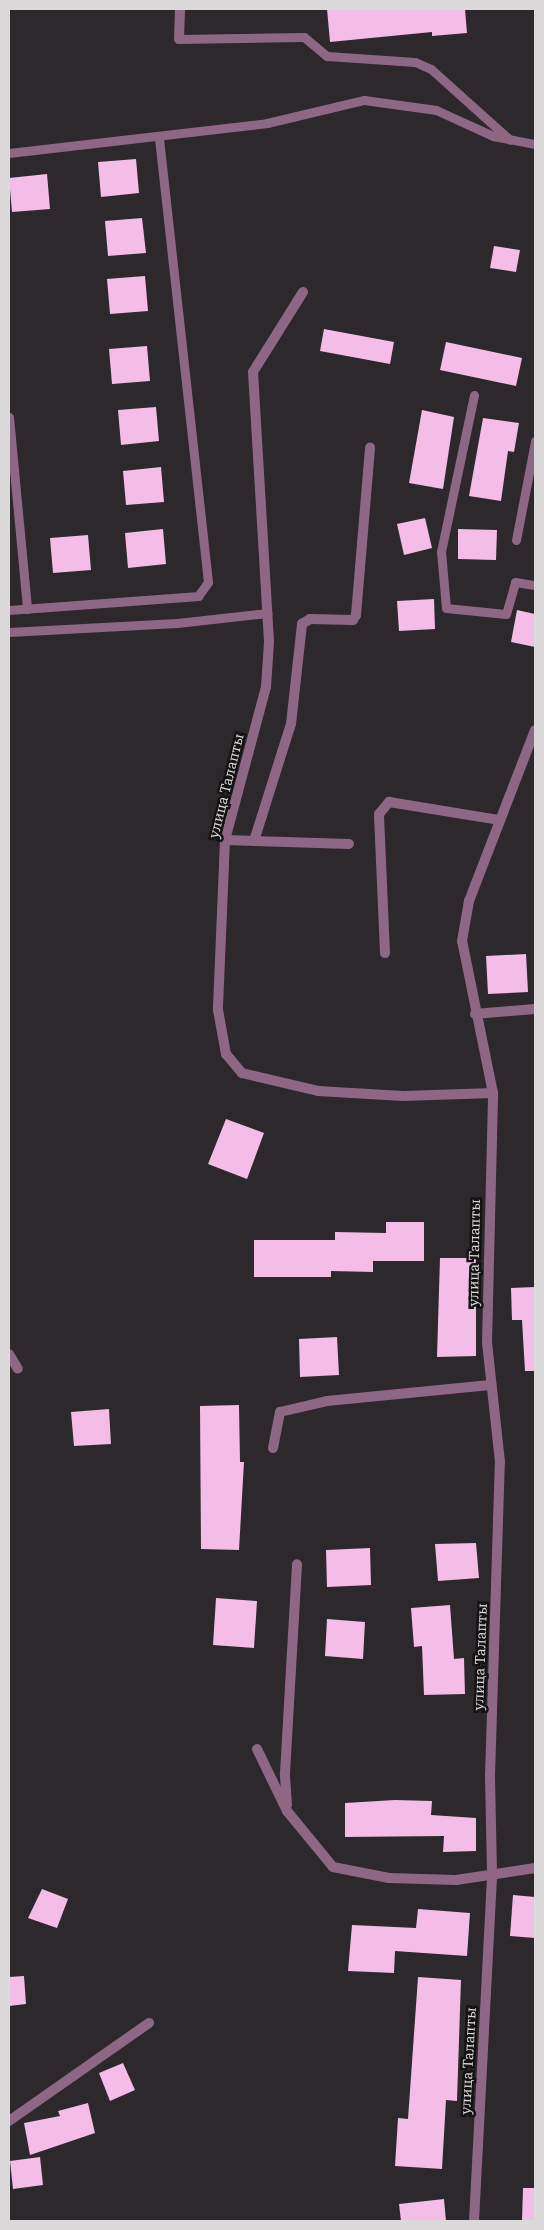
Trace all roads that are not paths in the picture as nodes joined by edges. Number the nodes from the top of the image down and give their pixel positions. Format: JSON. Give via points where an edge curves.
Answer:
{"nodes":[{"id":1,"x":180,"y":9,"type":"edge"},
{"id":2,"x":179,"y":39,"type":"joint"},
{"id":3,"x":159,"y":137,"type":"junction"},
{"id":4,"x":512,"y":142,"type":"junction"},
{"id":5,"x":535,"y":144,"type":"edge"},
{"id":6,"x":9,"y":152,"type":"edge"},
{"id":7,"x":303,"y":292,"type":"dead end"},
{"id":8,"x":474,"y":395,"type":"dead end"},
{"id":9,"x":9,"y":417,"type":"edge"},
{"id":10,"x":535,"y":442,"type":"edge"},
{"id":11,"x":370,"y":448,"type":"dead end"},
{"id":12,"x":516,"y":540,"type":"dead end"},
{"id":13,"x":535,"y":585,"type":"edge"},
{"id":14,"x":27,"y":609,"type":"junction"},
{"id":15,"x":9,"y":610,"type":"edge"},
{"id":16,"x":267,"y":613,"type":"junction"},
{"id":17,"x":9,"y":632,"type":"edge"},
{"id":18,"x":535,"y":730,"type":"edge"},
{"id":19,"x":499,"y":820,"type":"junction"},
{"id":20,"x":225,"y":840,"type":"junction"},
{"id":21,"x":254,"y":841,"type":"junction"},
{"id":22,"x":349,"y":844,"type":"dead end"},
{"id":23,"x":384,"y":953,"type":"dead end"},
{"id":24,"x":535,"y":1009,"type":"edge"},
{"id":25,"x":475,"y":1014,"type":"junction"},
{"id":26,"x":493,"y":1094,"type":"junction"},
{"id":27,"x":9,"y":1354,"type":"edge"},
{"id":28,"x":18,"y":1369,"type":"dead end"},
{"id":29,"x":490,"y":1385,"type":"junction"},
{"id":30,"x":273,"y":1448,"type":"dead end"},
{"id":31,"x":298,"y":1564,"type":"dead end"},
{"id":32,"x":257,"y":1749,"type":"dead end"},
{"id":33,"x":287,"y":1811,"type":"junction"},
{"id":34,"x":535,"y":1868,"type":"edge"},
{"id":35,"x":492,"y":1872,"type":"junction"},
{"id":36,"x":149,"y":2024,"type":"dead end"},
{"id":37,"x":9,"y":2121,"type":"edge"},
{"id":38,"x":474,"y":2221,"type":"edge"}],
"edges":[{"from":1,"to":2,"type":"street"},
{"from":2,"to":4,"type":"lane","via":[[304,37],[327,56],[414,62],[431,70]]},
{"from":3,"to":4,"type":"lane","via":[[267,123],[364,100],[436,110]]},
{"from":3,"to":6,"type":"lane"},
{"from":3,"to":14,"type":"lane","via":[[208,582],[198,596]]},
{"from":4,"to":5,"type":"lane"},
{"from":7,"to":16,"type":"street","name":"улица Талапты","via":[[253,372]]},
{"from":8,"to":13,"type":"lane","via":[[441,551],[446,608],[506,614],[515,582]]},
{"from":9,"to":14,"type":"lane"},
{"from":10,"to":12,"type":"lane"},
{"from":11,"to":21,"type":"street","via":[[356,615],[354,620],[310,619],[302,624],[291,724]]},
{"from":14,"to":15,"type":"lane"},
{"from":16,"to":17,"type":"lane","via":[[177,623]]},
{"from":16,"to":20,"type":"street","name":"улица Талапты","via":[[266,687]]},
{"from":18,"to":19,"type":"street","name":"улица Талапты"},
{"from":19,"to":23,"type":"street","via":[[388,802],[379,814]]},
{"from":19,"to":25,"type":"street","name":"улица Талапты","via":[[465,914],[462,955]]},
{"from":20,"to":21,"type":"street"},
{"from":20,"to":26,"type":"street","name":"улица Талапты","via":[[218,1010],[226,1054],[242,1073],[336,1093]]},
{"from":21,"to":22,"type":"street"},
{"from":24,"to":25,"type":"street"},
{"from":25,"to":26,"type":"street","name":"улица Талапты"},
{"from":26,"to":29,"type":"street","name":"улица Талапты","via":[[487,1303]]},
{"from":27,"to":28,"type":"street"},
{"from":29,"to":30,"type":"street","via":[[327,1401],[280,1412]]},
{"from":29,"to":35,"type":"street","name":"улица Талапты","via":[[500,1462],[490,1776]]},
{"from":31,"to":33,"type":"street","via":[[285,1773]]},
{"from":32,"to":33,"type":"street"},
{"from":33,"to":35,"type":"street","via":[[333,1866],[389,1878],[456,1880]]},
{"from":34,"to":35,"type":"street"},
{"from":35,"to":38,"type":"street","name":"улица Талапты"},
{"from":36,"to":37,"type":"street"}]}
